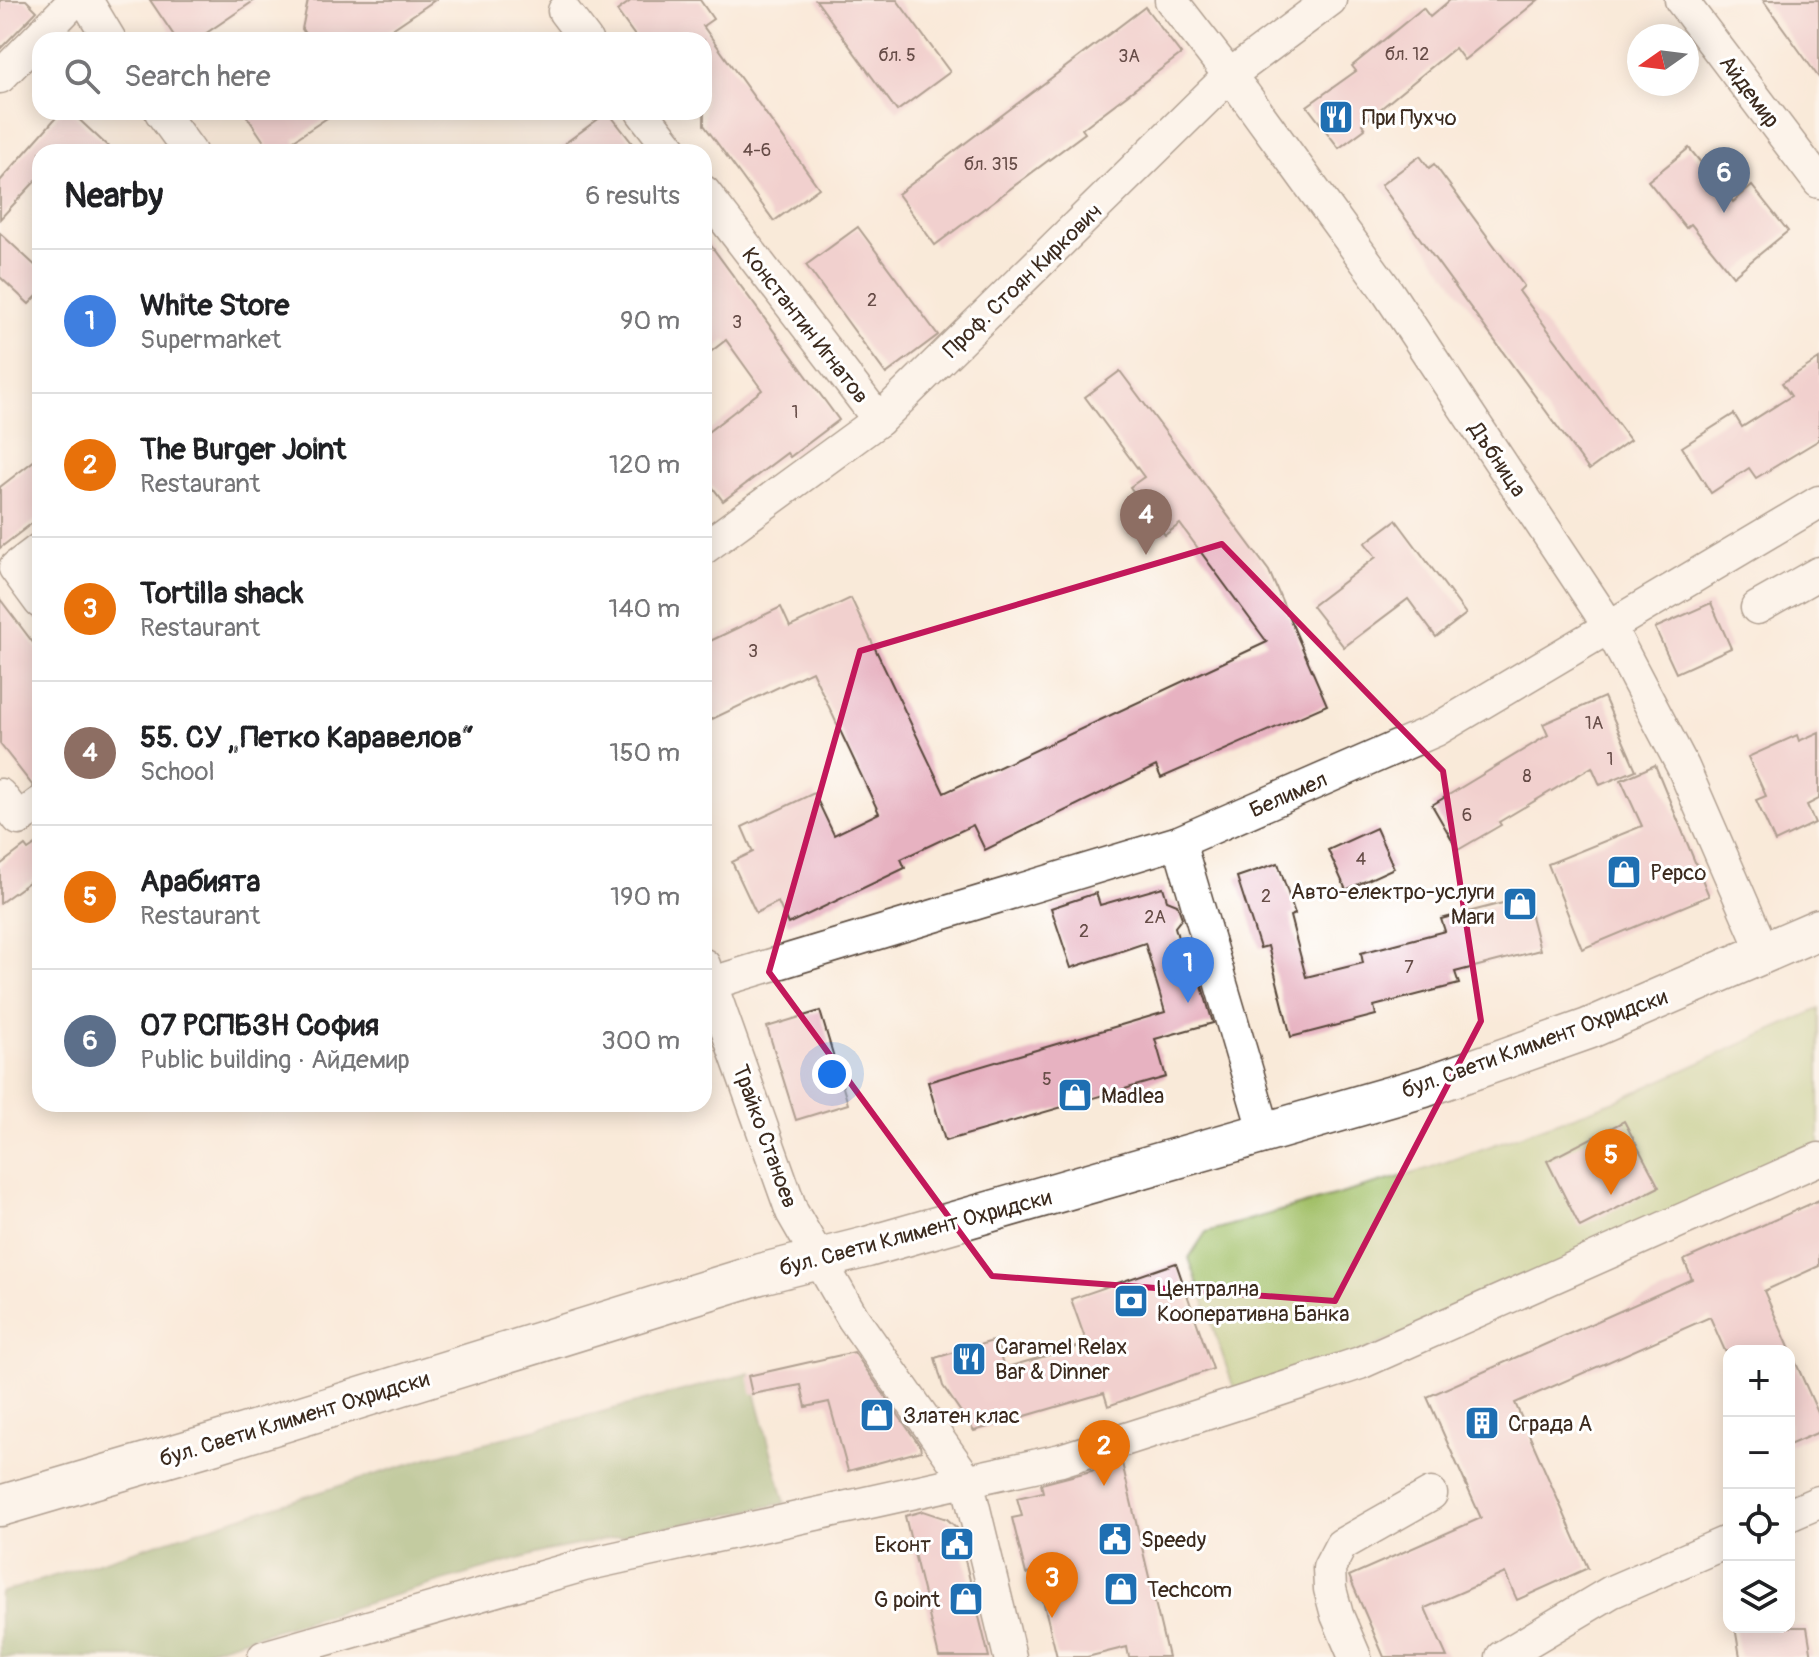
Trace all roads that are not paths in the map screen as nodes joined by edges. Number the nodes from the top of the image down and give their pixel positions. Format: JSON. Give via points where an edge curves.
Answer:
{"nodes":[{"id":1,"x":75,"y":0,"type":"edge"},
{"id":2,"x":86,"y":0,"type":"edge"},
{"id":3,"x":1171,"y":0,"type":"edge"},
{"id":4,"x":1330,"y":0,"type":"edge"},
{"id":5,"x":1681,"y":0,"type":"edge"},
{"id":6,"x":564,"y":11,"type":"dead end"},
{"id":7,"x":44,"y":32,"type":"edge"},
{"id":8,"x":105,"y":32,"type":"edge"},
{"id":9,"x":580,"y":32,"type":"edge"},
{"id":10,"x":32,"y":44,"type":"edge"},
{"id":11,"x":1230,"y":75,"type":"junction"},
{"id":12,"x":0,"y":77,"type":"edge"},
{"id":13,"x":167,"y":120,"type":"edge"},
{"id":14,"x":648,"y":120,"type":"edge"},
{"id":15,"x":184,"y":144,"type":"edge"},
{"id":16,"x":667,"y":144,"type":"edge"},
{"id":17,"x":1819,"y":182,"type":"edge"},
{"id":18,"x":712,"y":202,"type":"edge"},
{"id":19,"x":879,"y":420,"type":"junction"},
{"id":20,"x":1819,"y":502,"type":"edge"},
{"id":21,"x":712,"y":542,"type":"edge"},
{"id":22,"x":32,"y":555,"type":"edge"},
{"id":23,"x":1819,"y":573,"type":"edge"},
{"id":24,"x":32,"y":591,"type":"edge"},
{"id":25,"x":1757,"y":608,"type":"dead end"},
{"id":26,"x":1609,"y":626,"type":"junction"},
{"id":27,"x":0,"y":795,"type":"edge"},
{"id":28,"x":32,"y":809,"type":"edge"},
{"id":29,"x":1179,"y":842,"type":"junction"},
{"id":30,"x":1819,"y":929,"type":"edge"},
{"id":31,"x":1764,"y":953,"type":"junction"},
{"id":32,"x":712,"y":973,"type":"edge"},
{"id":33,"x":712,"y":985,"type":"edge"},
{"id":34,"x":1265,"y":1133,"type":"junction"},
{"id":35,"x":1819,"y":1159,"type":"edge"},
{"id":36,"x":819,"y":1259,"type":"junction"},
{"id":37,"x":967,"y":1480,"type":"junction"},
{"id":38,"x":1431,"y":1494,"type":"dead end"},
{"id":39,"x":1819,"y":1502,"type":"edge"},
{"id":40,"x":0,"y":1506,"type":"edge"},
{"id":41,"x":1795,"y":1512,"type":"edge"},
{"id":42,"x":1723,"y":1544,"type":"edge"},
{"id":43,"x":264,"y":1657,"type":"edge"},
{"id":44,"x":1010,"y":1657,"type":"edge"},
{"id":45,"x":1355,"y":1657,"type":"edge"},
{"id":46,"x":1502,"y":1657,"type":"edge"}],
"edges":[{"from":1,"to":7,"type":"street"},
{"from":2,"to":8,"type":"street"},
{"from":3,"to":11,"type":"street","name":"Дъбница"},
{"from":4,"to":11,"type":"street","name":"Проф. Стоян Киркович"},
{"from":5,"to":17,"type":"street","name":"Айдемир"},
{"from":6,"to":9,"type":"street"},
{"from":10,"to":12,"type":"street"},
{"from":11,"to":19,"type":"street","name":"Проф. Стоян Киркович"},
{"from":11,"to":26,"type":"street","name":"Дъбница","via":[[1385,288]]},
{"from":13,"to":15,"type":"street"},
{"from":14,"to":16,"type":"street"},
{"from":18,"to":19,"type":"street","name":"Константин Игнатов"},
{"from":19,"to":21,"type":"street","name":"Проф. Стоян Киркович"},
{"from":20,"to":26,"type":"street","name":"Белимел"},
{"from":22,"to":24,"type":"street","via":[[15,568]]},
{"from":23,"to":25,"type":"street"},
{"from":26,"to":29,"type":"street","name":"Белимел","via":[[1436,730]]},
{"from":26,"to":31,"type":"street","name":"Дъбница","via":[[1683,767]]},
{"from":27,"to":28,"type":"street","via":[[19,819]]},
{"from":29,"to":32,"type":"street","name":"Белимел"},
{"from":29,"to":34,"type":"street"},
{"from":30,"to":31,"type":"main road","name":"бул. Свети Климент Охридски"},
{"from":31,"to":34,"type":"main road","name":"бул. Свети Климент Охридски","via":[[1588,1029],[1424,1087]]},
{"from":33,"to":36,"type":"street","name":"Трайко Станоев","via":[[792,1212]]},
{"from":34,"to":36,"type":"main road","name":"бул. Свети Климент Охридски"},
{"from":35,"to":37,"type":"street","via":[[1360,1363],[1061,1460]]},
{"from":36,"to":37,"type":"street","name":"Трайко Станоев","via":[[853,1318]]},
{"from":36,"to":40,"type":"main road","name":"бул. Свети Климент Охридски"},
{"from":37,"to":43,"type":"street","via":[[584,1565]]},
{"from":37,"to":44,"type":"street"},
{"from":38,"to":45,"type":"street","via":[[1341,1545],[1329,1568],[1337,1615]]},
{"from":39,"to":41,"type":"street"},
{"from":42,"to":46,"type":"street","via":[[1611,1592]]}]}
